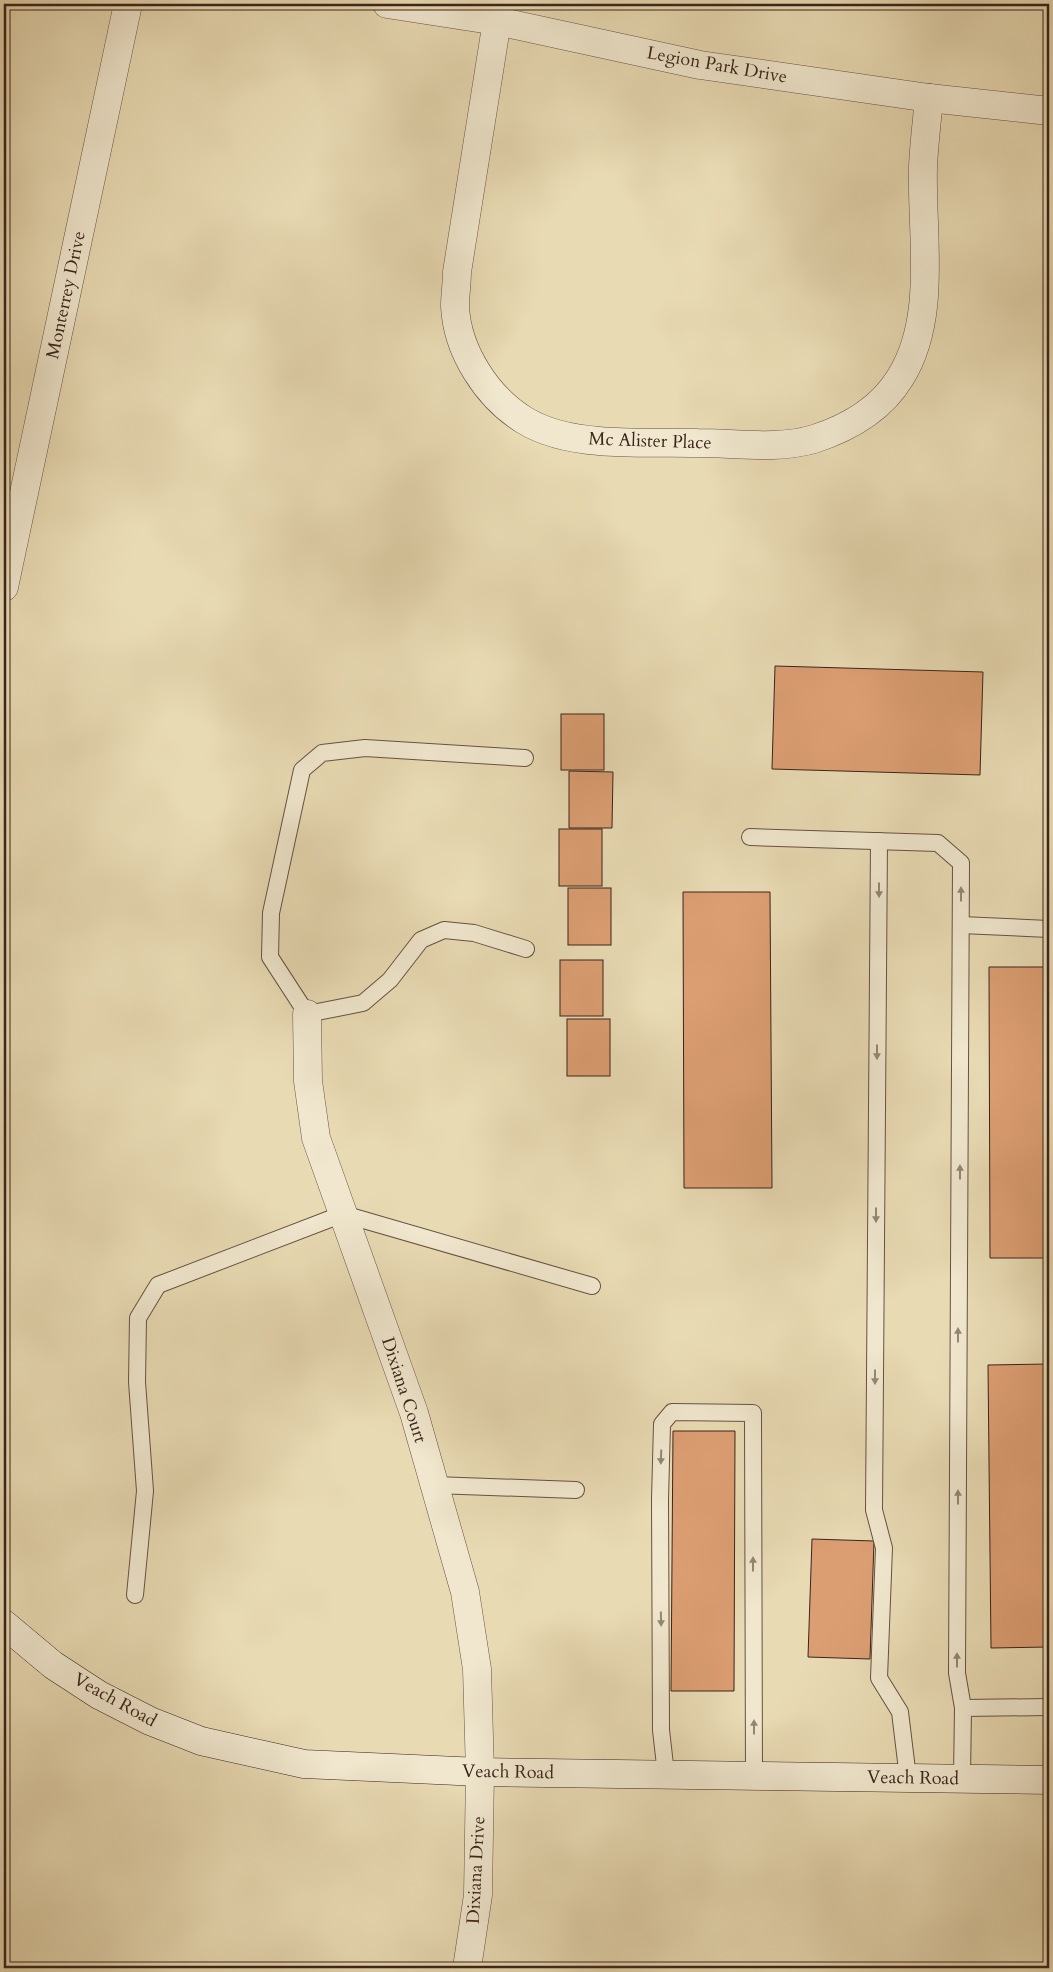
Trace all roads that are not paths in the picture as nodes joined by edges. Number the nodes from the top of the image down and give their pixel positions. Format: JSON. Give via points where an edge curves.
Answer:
{"nodes":[{"id":1,"x":128,"y":4,"type":"edge"},
{"id":2,"x":387,"y":4,"type":"edge"},
{"id":3,"x":497,"y":20,"type":"junction"},
{"id":4,"x":929,"y":98,"type":"junction"},
{"id":5,"x":1049,"y":111,"type":"edge"},
{"id":6,"x":4,"y":587,"type":"edge"},
{"id":7,"x":526,"y":758,"type":"dead end"},
{"id":8,"x":750,"y":837,"type":"dead end"},
{"id":9,"x":879,"y":841,"type":"junction"},
{"id":10,"x":961,"y":925,"type":"junction"},
{"id":11,"x":1049,"y":929,"type":"edge"},
{"id":12,"x":526,"y":948,"type":"dead end"},
{"id":13,"x":307,"y":1014,"type":"junction"},
{"id":14,"x":343,"y":1214,"type":"junction"},
{"id":15,"x":592,"y":1286,"type":"dead end"},
{"id":16,"x":434,"y":1486,"type":"junction"},
{"id":17,"x":576,"y":1490,"type":"dead end"},
{"id":18,"x":135,"y":1594,"type":"dead end"},
{"id":19,"x":4,"y":1624,"type":"edge"},
{"id":20,"x":1049,"y":1707,"type":"edge"},
{"id":21,"x":963,"y":1708,"type":"junction"},
{"id":22,"x":480,"y":1772,"type":"junction"},
{"id":23,"x":666,"y":1774,"type":"junction"},
{"id":24,"x":754,"y":1775,"type":"junction"},
{"id":25,"x":908,"y":1778,"type":"junction"},
{"id":26,"x":962,"y":1778,"type":"junction"},
{"id":27,"x":1049,"y":1780,"type":"edge"},
{"id":28,"x":467,"y":1968,"type":"edge"}],
"edges":[{"from":1,"to":6,"type":"street","name":"Monterrey Drive"},
{"from":2,"to":3,"type":"street","name":"Legion Park Drive"},
{"from":3,"to":4,"type":"street","name":"Legion Park Drive","via":[[700,65]]},
{"from":3,"to":4,"type":"street","name":"Mc Alister Place","via":[[457,272],[455,308],[476,372],[497,399],[525,420],[559,434],[598,441],[774,444],[812,439],[852,424],[876,407],[900,379],[912,354],[924,308],[923,166]]},
{"from":4,"to":5,"type":"street","name":"Legion Park Drive"},
{"from":7,"to":13,"type":"lane","via":[[365,748],[322,753],[302,770],[271,913],[270,957]]},
{"from":8,"to":9,"type":"lane"},
{"from":10,"to":9,"type":"lane","one_way":true,"via":[[961,863],[938,843]]},
{"from":9,"to":25,"type":"lane","one_way":true,"via":[[874,1510],[884,1548],[879,1678],[900,1712]]},
{"from":10,"to":11,"type":"lane"},
{"from":21,"to":10,"type":"lane","one_way":true,"via":[[957,1673]]},
{"from":12,"to":13,"type":"lane","via":[[474,933],[444,930],[421,940],[390,980],[363,1003]]},
{"from":13,"to":14,"type":"street","name":"Dixiana Court","via":[[308,1081],[316,1138]]},
{"from":14,"to":15,"type":"lane"},
{"from":14,"to":16,"type":"street","name":"Dixiana Court","via":[[414,1413]]},
{"from":14,"to":18,"type":"lane","via":[[158,1285],[138,1318],[138,1382],[145,1491]]},
{"from":16,"to":17,"type":"lane"},
{"from":16,"to":22,"type":"street","name":"Dixiana Court","via":[[465,1592],[477,1669]]},
{"from":19,"to":22,"type":"street","name":"Veach Road","via":[[53,1665],[99,1696],[201,1741],[304,1764]]},
{"from":20,"to":21,"type":"lane"},
{"from":21,"to":26,"type":"lane"},
{"from":22,"to":23,"type":"street","name":"Veach Road"},
{"from":22,"to":28,"type":"street","name":"Dixiana Drive","via":[[478,1895]]},
{"from":23,"to":24,"type":"street","name":"Veach Road"},
{"from":24,"to":23,"type":"lane","one_way":true,"via":[[753,1413],[672,1412],[662,1424],[660,1499],[661,1730]]},
{"from":24,"to":25,"type":"street","name":"Veach Road"},
{"from":25,"to":26,"type":"street","name":"Veach Road"},
{"from":26,"to":27,"type":"street","name":"Veach Road"}]}
